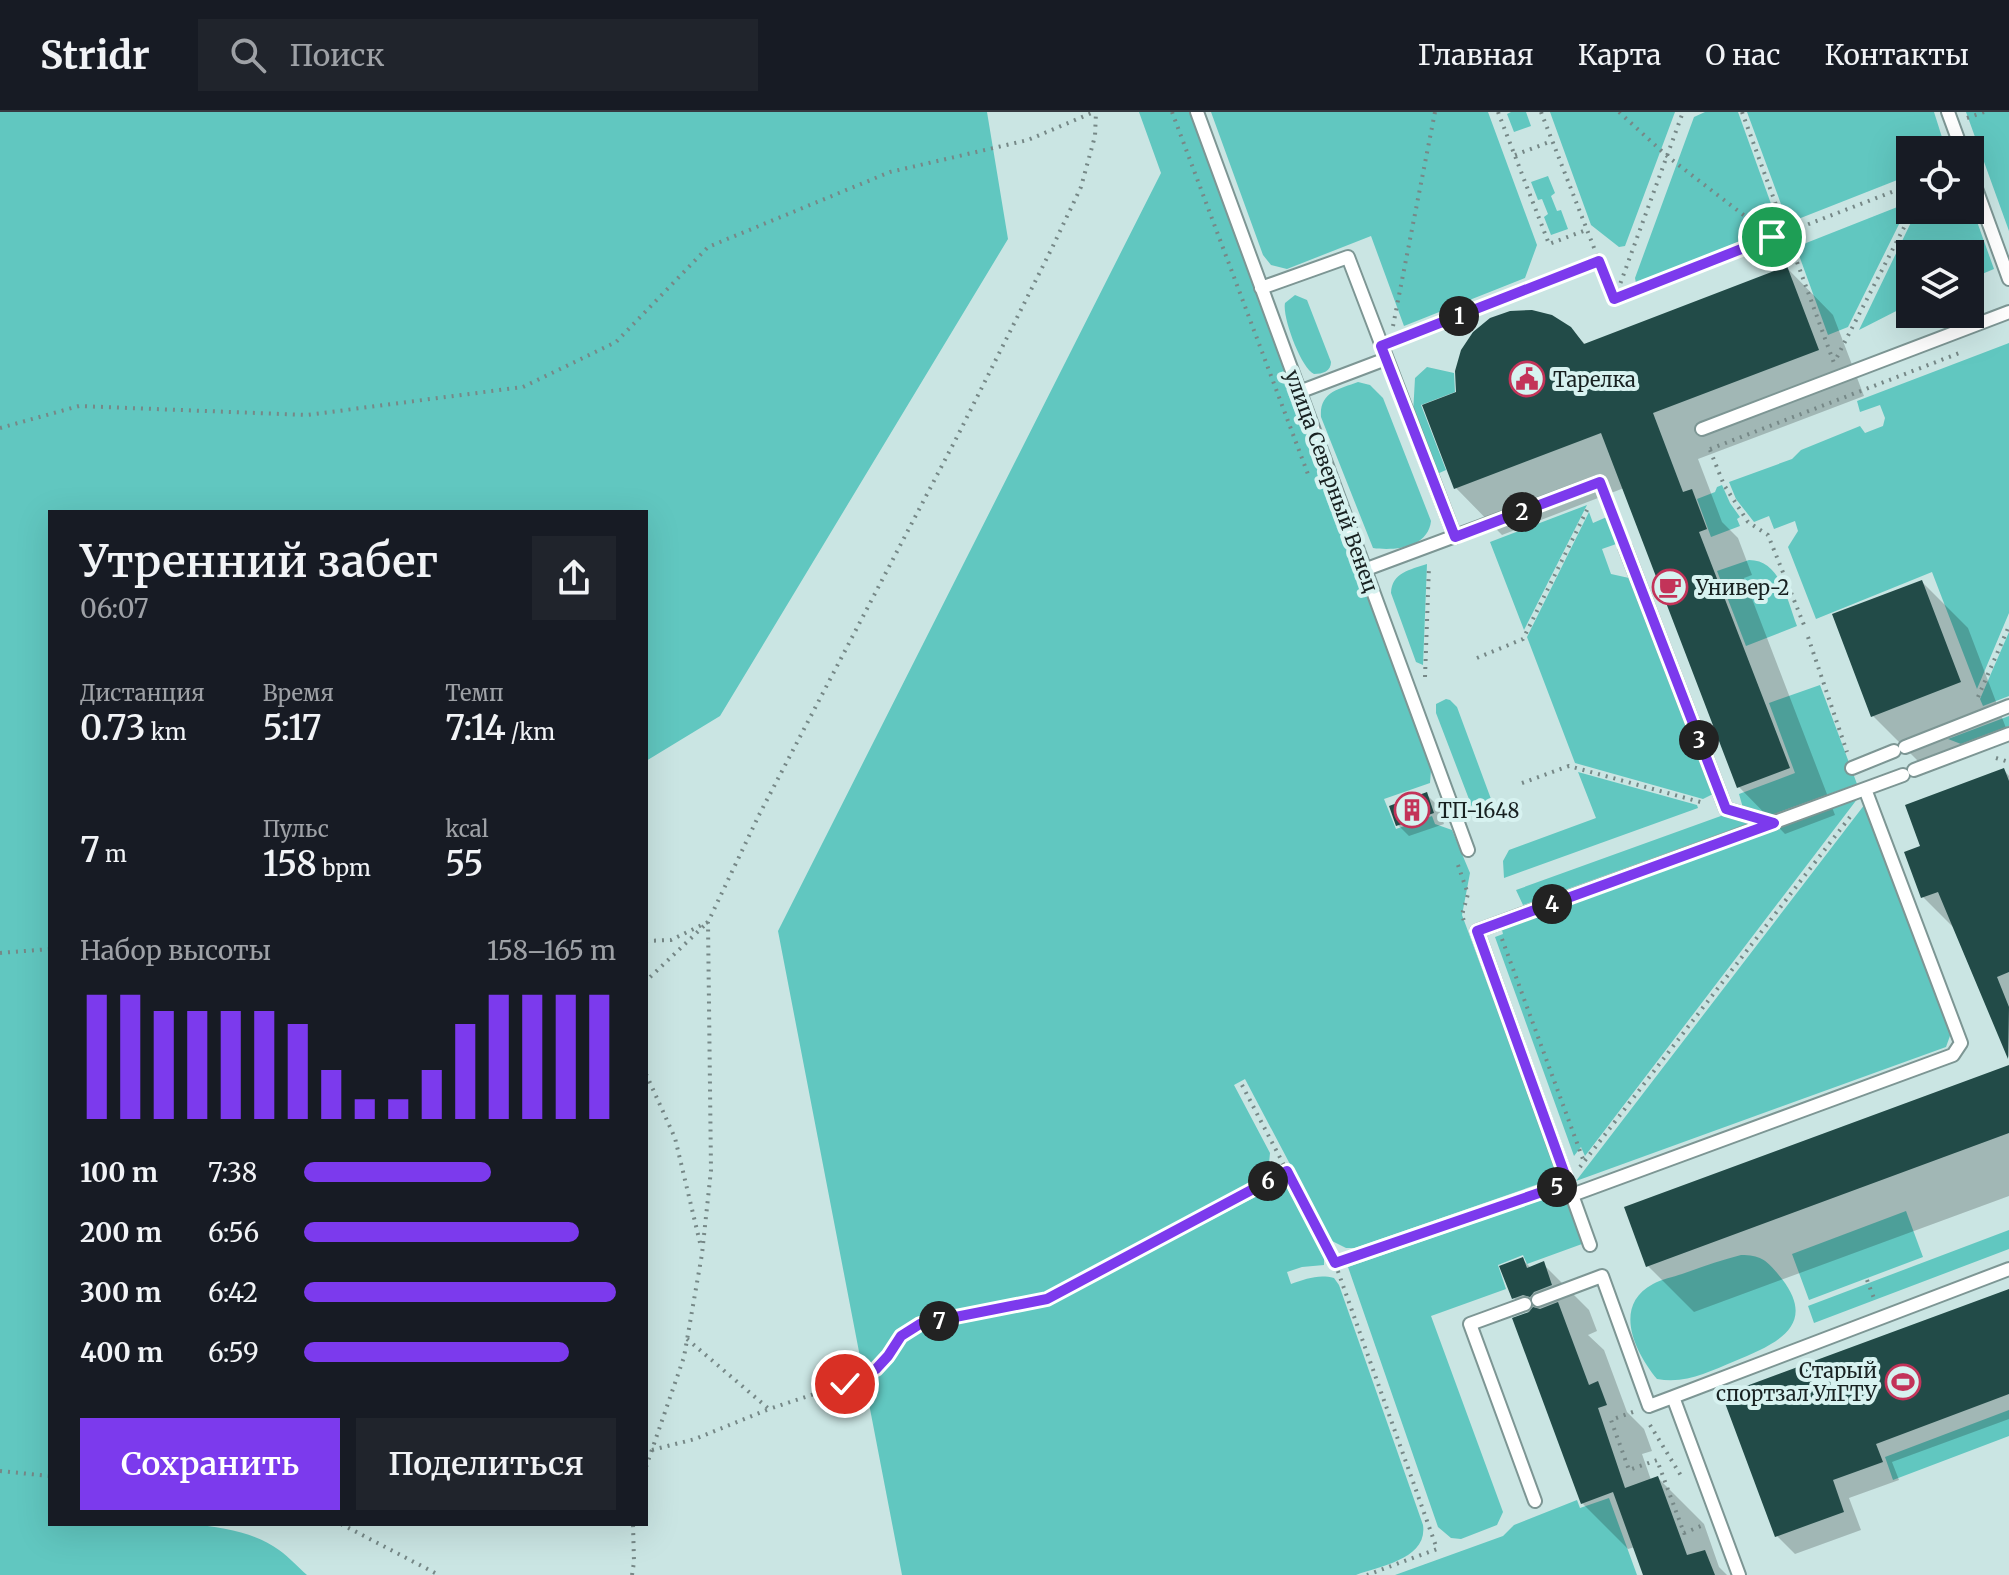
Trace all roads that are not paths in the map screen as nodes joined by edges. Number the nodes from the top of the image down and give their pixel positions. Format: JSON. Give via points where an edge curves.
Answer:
{"nodes":[{"id":1,"x":1197,"y":112,"type":"edge"},
{"id":2,"x":1948,"y":112,"type":"edge"},
{"id":3,"x":1957,"y":136,"type":"edge"},
{"id":4,"x":1984,"y":210,"type":"edge"},
{"id":5,"x":2009,"y":279,"type":"edge"},
{"id":6,"x":1261,"y":288,"type":"junction"},
{"id":7,"x":2009,"y":312,"type":"edge"},
{"id":8,"x":1386,"y":359,"type":"junction"},
{"id":9,"x":1299,"y":392,"type":"junction"},
{"id":10,"x":1702,"y":429,"type":"road end"},
{"id":11,"x":1600,"y":482,"type":"road end"},
{"id":12,"x":1455,"y":537,"type":"junction"},
{"id":13,"x":1625,"y":547,"type":"road end"},
{"id":14,"x":1364,"y":570,"type":"junction"},
{"id":15,"x":2009,"y":706,"type":"edge"},
{"id":16,"x":2009,"y":734,"type":"edge"},
{"id":17,"x":1852,"y":768,"type":"road end"},
{"id":18,"x":1865,"y":789,"type":"junction"},
{"id":19,"x":1774,"y":823,"type":"junction"},
{"id":20,"x":1468,"y":850,"type":"dead end"},
{"id":21,"x":1570,"y":1189,"type":"junction"},
{"id":22,"x":1590,"y":1245,"type":"dead end"},
{"id":23,"x":2009,"y":1269,"type":"edge"},
{"id":24,"x":1538,"y":1300,"type":"dead end"},
{"id":25,"x":1525,"y":1304,"type":"dead end"},
{"id":26,"x":1673,"y":1397,"type":"junction"},
{"id":27,"x":1535,"y":1501,"type":"dead end"},
{"id":28,"x":1739,"y":1575,"type":"edge"}],
"edges":[{"from":1,"to":6,"type":"lane","name":"улица Северный Венец"},
{"from":2,"to":3,"type":"lane"},
{"from":4,"to":5,"type":"lane"},
{"from":6,"to":8,"type":"lane","via":[[1348,257]]},
{"from":6,"to":9,"type":"lane","name":"улица Северный Венец"},
{"from":7,"to":10,"type":"lane"},
{"from":8,"to":9,"type":"lane"},
{"from":8,"to":12,"type":"lane"},
{"from":9,"to":14,"type":"lane","name":"улица Северный Венец"},
{"from":11,"to":12,"type":"lane"},
{"from":12,"to":14,"type":"lane"},
{"from":13,"to":19,"type":"lane","via":[[1726,809]]},
{"from":14,"to":20,"type":"lane","name":"улица Северный Венец"},
{"from":15,"to":17,"type":"lane"},
{"from":16,"to":18,"type":"lane"},
{"from":18,"to":19,"type":"lane"},
{"from":18,"to":21,"type":"lane","via":[[1961,1043],[1953,1055]]},
{"from":19,"to":21,"type":"lane","via":[[1477,931]]},
{"from":21,"to":22,"type":"lane"},
{"from":23,"to":26,"type":"lane"},
{"from":24,"to":26,"type":"lane","via":[[1602,1276],[1649,1406]]},
{"from":25,"to":27,"type":"lane","via":[[1470,1324]]},
{"from":26,"to":28,"type":"lane"}]}
